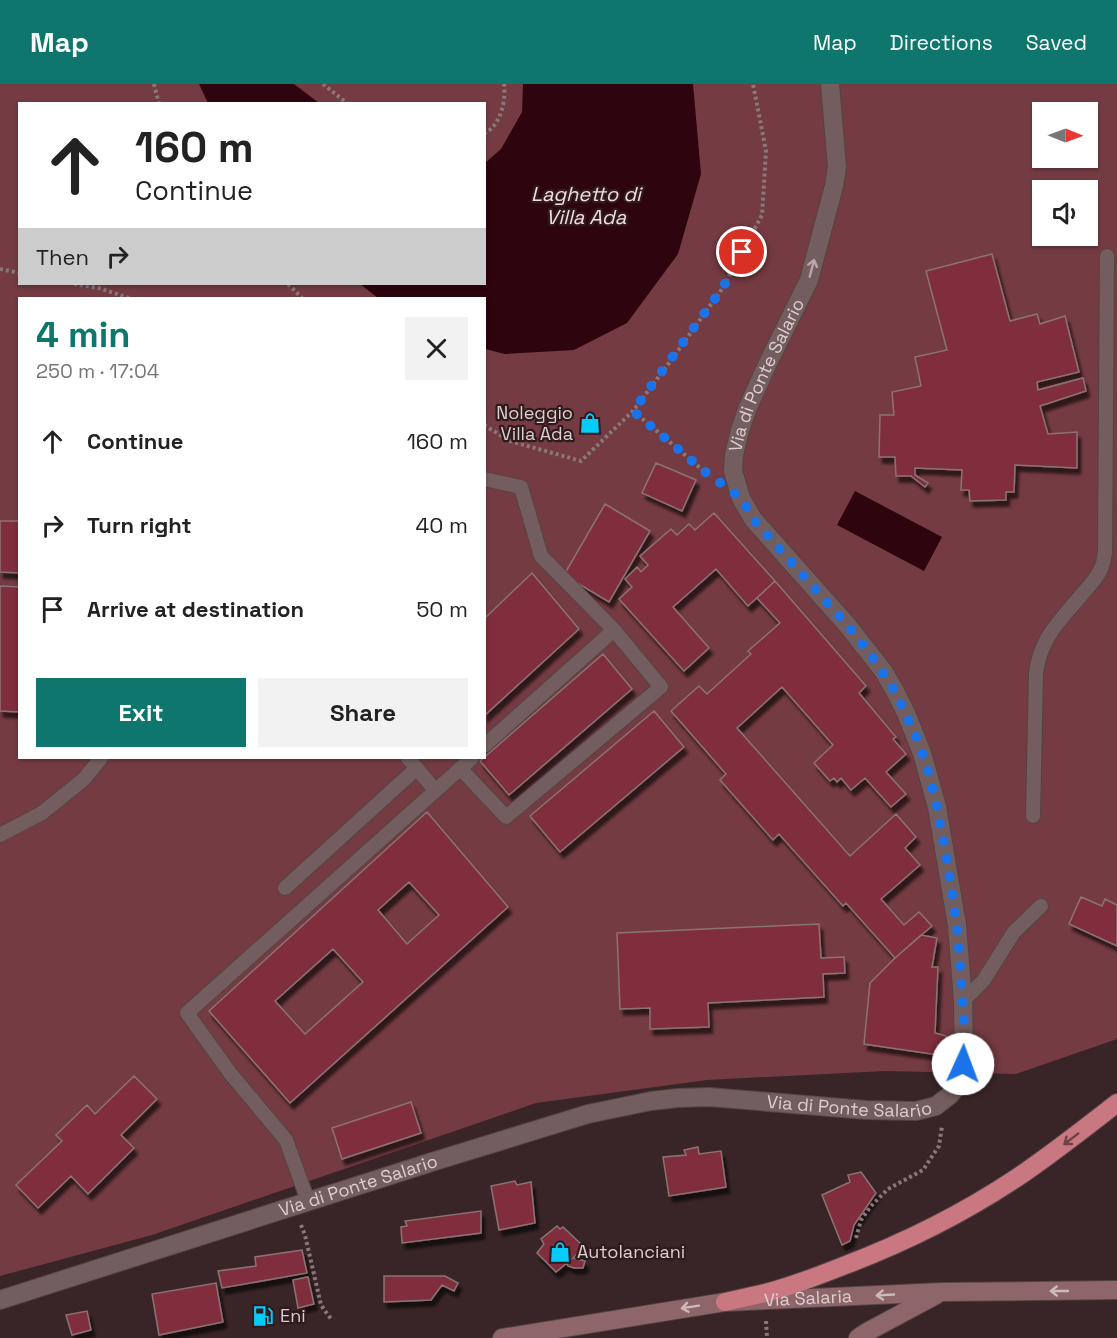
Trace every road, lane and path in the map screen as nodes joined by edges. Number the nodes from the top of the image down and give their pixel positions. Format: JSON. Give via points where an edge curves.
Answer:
{"nodes":[{"id":1,"x":154,"y":84,"type":"edge"},
{"id":2,"x":323,"y":84,"type":"edge"},
{"id":3,"x":504,"y":84,"type":"edge"},
{"id":4,"x":753,"y":84,"type":"edge"},
{"id":5,"x":830,"y":84,"type":"edge"},
{"id":6,"x":158,"y":102,"type":"edge"},
{"id":7,"x":346,"y":102,"type":"edge"},
{"id":8,"x":486,"y":133,"type":"edge"},
{"id":9,"x":1107,"y":256,"type":"dead end"},
{"id":10,"x":0,"y":269,"type":"edge"},
{"id":11,"x":18,"y":273,"type":"edge"},
{"id":12,"x":80,"y":285,"type":"edge"},
{"id":13,"x":289,"y":285,"type":"edge"},
{"id":14,"x":126,"y":297,"type":"edge"},
{"id":15,"x":301,"y":297,"type":"edge"},
{"id":16,"x":633,"y":411,"type":"junction"},
{"id":17,"x":486,"y":426,"type":"edge"},
{"id":18,"x":486,"y":479,"type":"edge"},
{"id":19,"x":741,"y":498,"type":"junction"},
{"id":20,"x":614,"y":630,"type":"junction"},
{"id":21,"x":486,"y":744,"type":"edge"},
{"id":22,"x":100,"y":759,"type":"edge"},
{"id":23,"x":471,"y":759,"type":"edge"},
{"id":24,"x":412,"y":763,"type":"edge"},
{"id":25,"x":460,"y":768,"type":"junction"},
{"id":26,"x":435,"y":790,"type":"junction"},
{"id":27,"x":1033,"y":816,"type":"dead end"},
{"id":28,"x":0,"y":835,"type":"edge"},
{"id":29,"x":285,"y":888,"type":"dead end"},
{"id":30,"x":1041,"y":906,"type":"dead end"},
{"id":31,"x":963,"y":1000,"type":"junction"},
{"id":32,"x":1117,"y":1103,"type":"edge"},
{"id":33,"x":942,"y":1133,"type":"dead end"},
{"id":34,"x":308,"y":1201,"type":"junction"},
{"id":35,"x":305,"y":1235,"type":"dead end"},
{"id":36,"x":855,"y":1244,"type":"dead end"},
{"id":37,"x":1117,"y":1290,"type":"edge"},
{"id":38,"x":943,"y":1292,"type":"junction"},
{"id":39,"x":0,"y":1300,"type":"edge"},
{"id":40,"x":725,"y":1302,"type":"junction"},
{"id":41,"x":331,"y":1319,"type":"dead end"},
{"id":42,"x":502,"y":1338,"type":"edge"},
{"id":43,"x":858,"y":1338,"type":"edge"}],
"edges":[{"from":1,"to":6,"type":"path"},
{"from":2,"to":7,"type":"path"},
{"from":3,"to":8,"type":"path","via":[[501,116]]},
{"from":4,"to":16,"type":"path","via":[[766,151],[762,215],[722,289]]},
{"from":19,"to":5,"type":"street","name":"Via di Ponte Salario","one_way":true,"via":[[733,471],[740,430],[809,280],[834,186],[837,167]]},
{"from":9,"to":27,"type":"lane","via":[[1105,552],[1096,578],[1051,632],[1038,660]]},
{"from":10,"to":11,"type":"path"},
{"from":12,"to":14,"type":"path"},
{"from":13,"to":15,"type":"path"},
{"from":16,"to":17,"type":"path","via":[[581,461],[510,441]]},
{"from":16,"to":19,"type":"path"},
{"from":18,"to":20,"type":"lane","via":[[521,487],[541,556]]},
{"from":19,"to":31,"type":"street","name":"Via di Ponte Salario","via":[[753,519],[871,655],[906,713],[937,807],[957,925]]},
{"from":20,"to":21,"type":"lane"},
{"from":20,"to":25,"type":"lane","via":[[661,687],[506,817]]},
{"from":22,"to":28,"type":"lane","via":[[84,779],[42,813]]},
{"from":23,"to":25,"type":"lane"},
{"from":24,"to":26,"type":"lane"},
{"from":24,"to":29,"type":"lane"},
{"from":25,"to":26,"type":"lane"},
{"from":26,"to":34,"type":"lane","via":[[187,1013],[286,1140]]},
{"from":30,"to":31,"type":"lane","via":[[1014,932],[983,981]]},
{"from":31,"to":34,"type":"street","name":"Via di Ponte Salario","via":[[961,1076],[950,1095],[931,1108],[905,1112],[709,1097],[651,1101],[588,1114]]},
{"from":32,"to":40,"type":"highway","one_way":true,"via":[[1018,1177],[931,1227],[808,1280]]},
{"from":33,"to":36,"type":"path","via":[[939,1146],[923,1170],[888,1189],[871,1206],[861,1220]]},
{"from":34,"to":39,"type":"street","name":"Via di Ponte Salario"},
{"from":35,"to":41,"type":"path","via":[[321,1305]]},
{"from":37,"to":38,"type":"main road","name":"Via Salaria","one_way":true},
{"from":38,"to":40,"type":"main road","name":"Via Salaria","one_way":true},
{"from":38,"to":43,"type":"main road"},
{"from":40,"to":42,"type":"main road","name":"Via Salaria","one_way":true}]}
